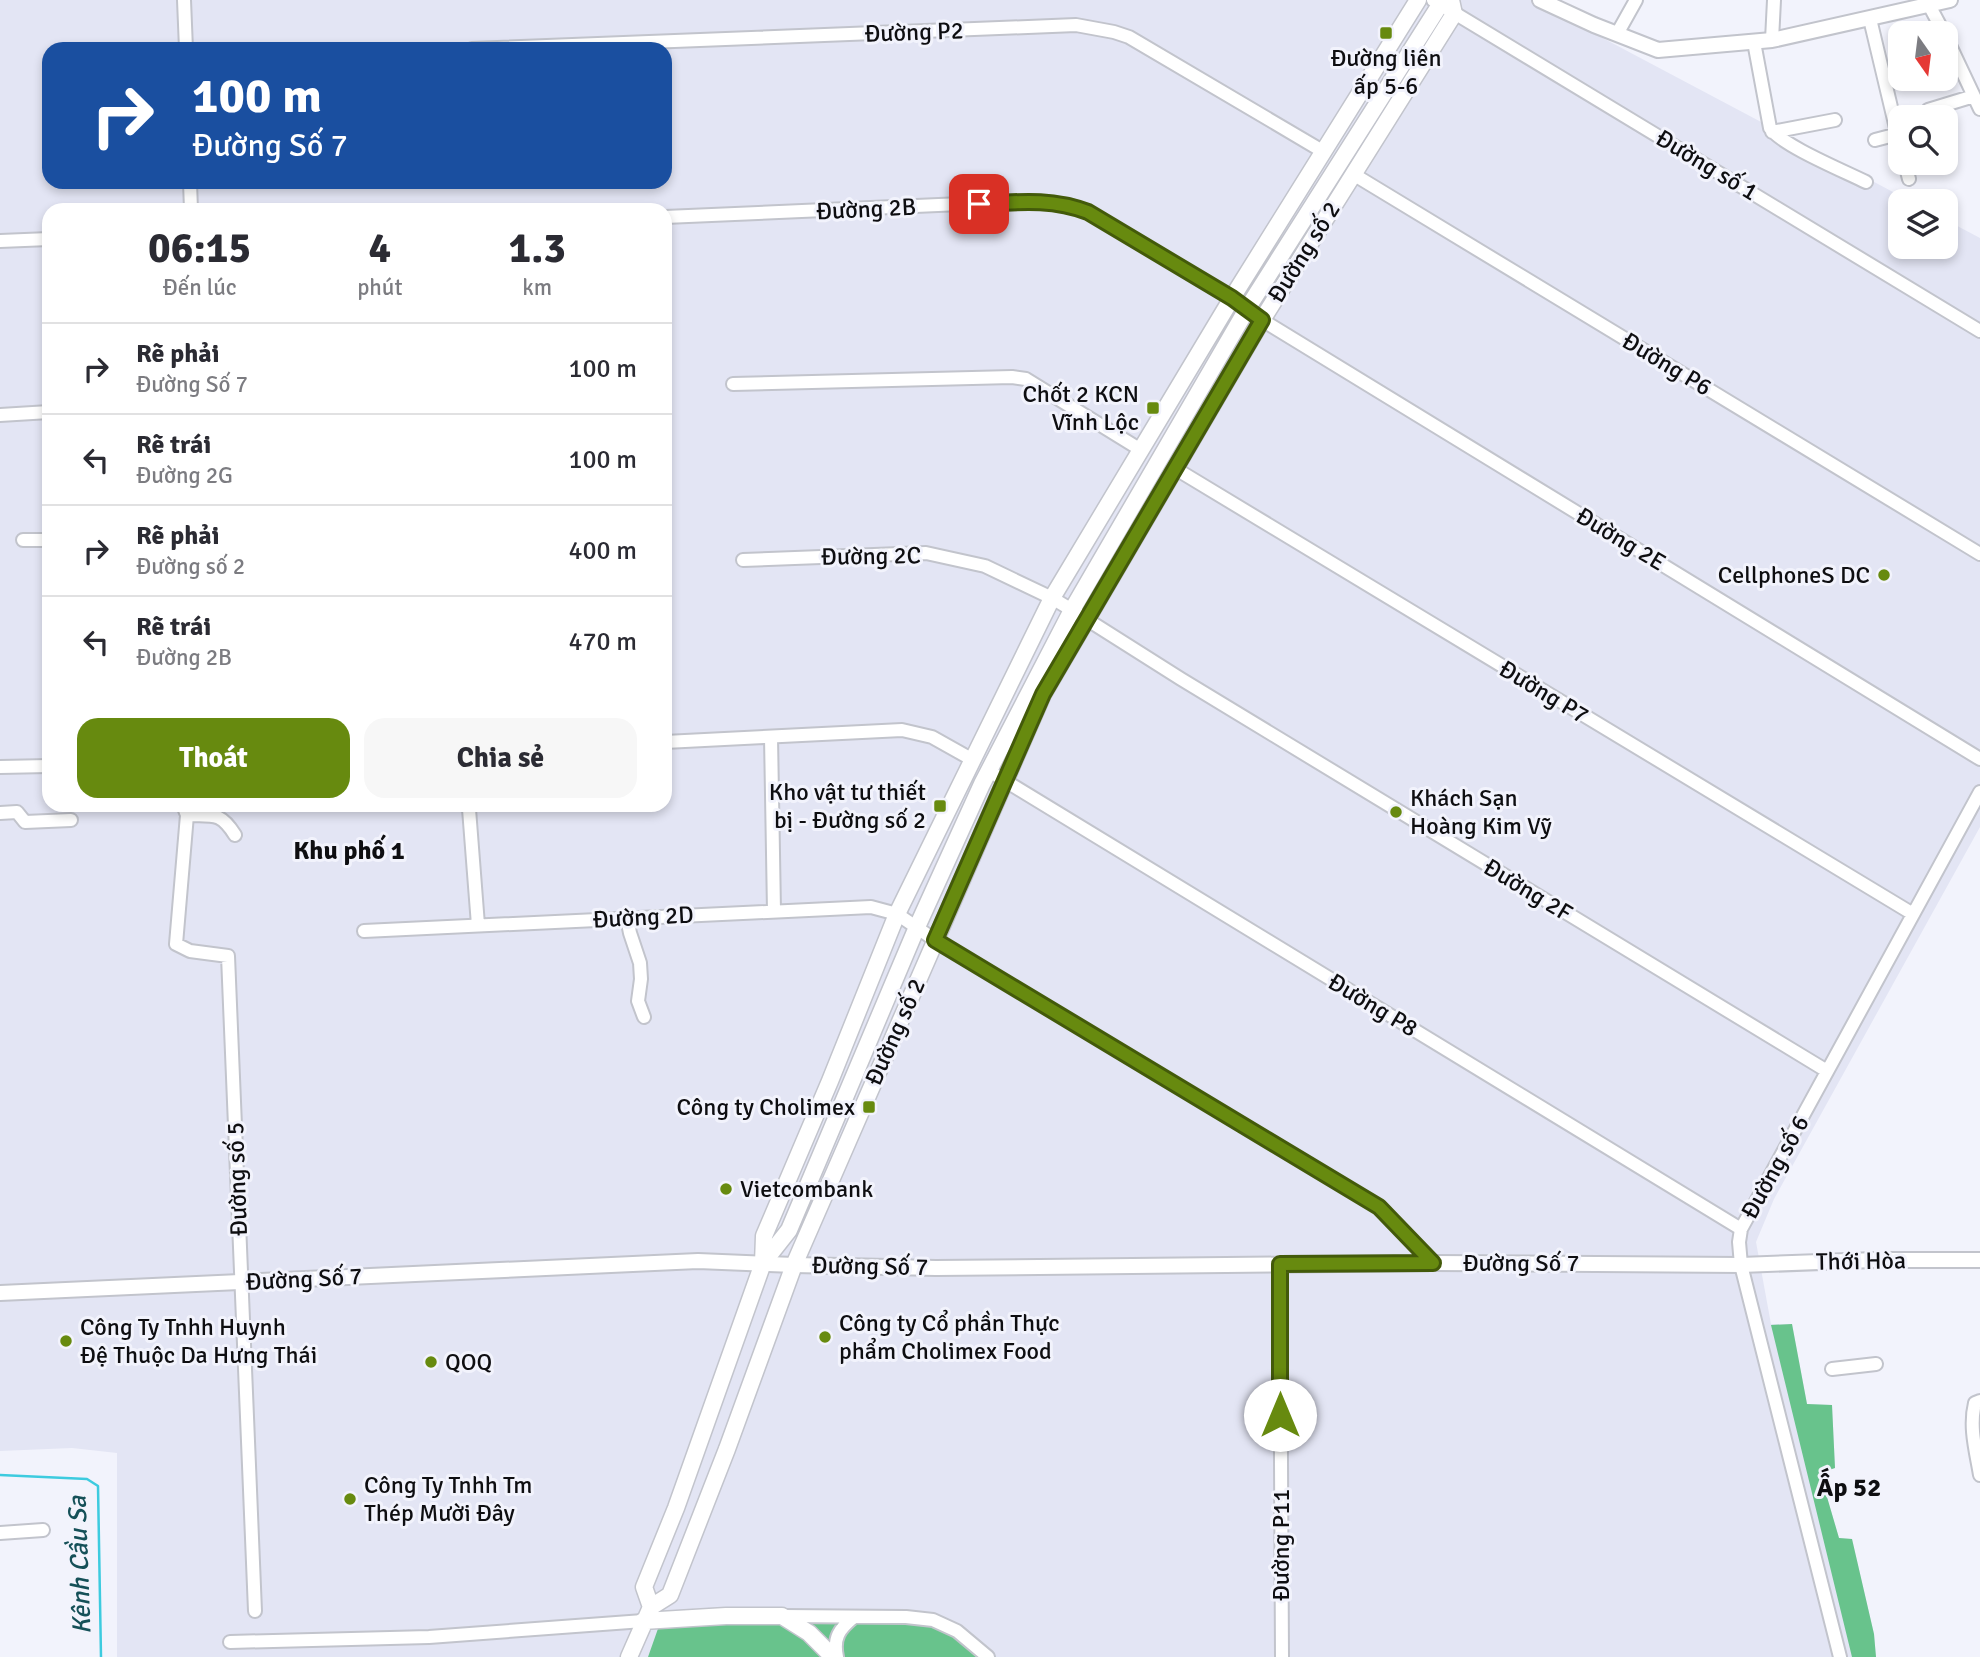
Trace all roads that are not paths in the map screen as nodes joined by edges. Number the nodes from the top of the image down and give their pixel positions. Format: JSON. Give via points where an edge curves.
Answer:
{"nodes":[{"id":1,"x":184,"y":0,"type":"edge"},
{"id":2,"x":1418,"y":0,"type":"edge"},
{"id":3,"x":1540,"y":0,"type":"edge"},
{"id":4,"x":1636,"y":0,"type":"edge"},
{"id":5,"x":1774,"y":0,"type":"edge"},
{"id":6,"x":1950,"y":0,"type":"edge"},
{"id":7,"x":1445,"y":4,"type":"edge"},
{"id":8,"x":1929,"y":5,"type":"junction"},
{"id":9,"x":1870,"y":19,"type":"junction"},
{"id":10,"x":1938,"y":21,"type":"edge"},
{"id":11,"x":1617,"y":34,"type":"junction"},
{"id":12,"x":1772,"y":40,"type":"junction"},
{"id":13,"x":186,"y":42,"type":"edge"},
{"id":14,"x":648,"y":42,"type":"edge"},
{"id":15,"x":1754,"y":42,"type":"junction"},
{"id":16,"x":1958,"y":62,"type":"edge"},
{"id":17,"x":1974,"y":96,"type":"junction"},
{"id":18,"x":1891,"y":105,"type":"edge"},
{"id":19,"x":1944,"y":105,"type":"edge"},
{"id":20,"x":1980,"y":109,"type":"edge"},
{"id":21,"x":1835,"y":120,"type":"dead end"},
{"id":22,"x":1772,"y":132,"type":"junction"},
{"id":23,"x":1875,"y":140,"type":"dead end"},
{"id":24,"x":1888,"y":140,"type":"edge"},
{"id":25,"x":1324,"y":152,"type":"junction"},
{"id":26,"x":1353,"y":174,"type":"junction"},
{"id":27,"x":1908,"y":175,"type":"edge"},
{"id":28,"x":1909,"y":179,"type":"dead end"},
{"id":29,"x":1866,"y":182,"type":"dead end"},
{"id":30,"x":672,"y":217,"type":"edge"},
{"id":31,"x":42,"y":239,"type":"edge"},
{"id":32,"x":0,"y":241,"type":"edge"},
{"id":33,"x":1232,"y":298,"type":"junction"},
{"id":34,"x":1247,"y":309,"type":"junction"},
{"id":35,"x":1262,"y":320,"type":"junction"},
{"id":36,"x":1980,"y":331,"type":"edge"},
{"id":37,"x":733,"y":384,"type":"dead end"},
{"id":38,"x":42,"y":412,"type":"edge"},
{"id":39,"x":0,"y":415,"type":"edge"},
{"id":40,"x":1141,"y":450,"type":"junction"},
{"id":41,"x":1176,"y":469,"type":"junction"},
{"id":42,"x":23,"y":540,"type":"dead end"},
{"id":43,"x":42,"y":540,"type":"edge"},
{"id":44,"x":1980,"y":554,"type":"edge"},
{"id":45,"x":743,"y":560,"type":"dead end"},
{"id":46,"x":1052,"y":598,"type":"junction"},
{"id":47,"x":1072,"y":610,"type":"junction"},
{"id":48,"x":1087,"y":620,"type":"junction"},
{"id":49,"x":771,"y":737,"type":"junction"},
{"id":50,"x":672,"y":742,"type":"edge"},
{"id":51,"x":1980,"y":759,"type":"edge"},
{"id":52,"x":973,"y":760,"type":"junction"},
{"id":53,"x":42,"y":766,"type":"edge"},
{"id":54,"x":0,"y":767,"type":"edge"},
{"id":55,"x":989,"y":771,"type":"junction"},
{"id":56,"x":1005,"y":781,"type":"junction"},
{"id":57,"x":1980,"y":792,"type":"edge"},
{"id":58,"x":185,"y":812,"type":"edge"},
{"id":59,"x":195,"y":812,"type":"edge"},
{"id":60,"x":469,"y":812,"type":"edge"},
{"id":61,"x":0,"y":813,"type":"edge"},
{"id":62,"x":71,"y":820,"type":"dead end"},
{"id":63,"x":235,"y":835,"type":"dead end"},
{"id":64,"x":774,"y":911,"type":"junction"},
{"id":65,"x":897,"y":914,"type":"junction"},
{"id":66,"x":1913,"y":914,"type":"junction"},
{"id":67,"x":627,"y":918,"type":"junction"},
{"id":68,"x":478,"y":925,"type":"junction"},
{"id":69,"x":917,"y":927,"type":"junction"},
{"id":70,"x":363,"y":931,"type":"dead end"},
{"id":71,"x":935,"y":940,"type":"junction"},
{"id":72,"x":644,"y":1017,"type":"dead end"},
{"id":73,"x":1827,"y":1071,"type":"junction"},
{"id":74,"x":1741,"y":1229,"type":"junction"},
{"id":75,"x":789,"y":1230,"type":"junction"},
{"id":76,"x":1980,"y":1260,"type":"edge"},
{"id":77,"x":763,"y":1263,"type":"junction"},
{"id":78,"x":1433,"y":1263,"type":"junction"},
{"id":79,"x":1280,"y":1264,"type":"junction"},
{"id":80,"x":794,"y":1265,"type":"junction"},
{"id":81,"x":1741,"y":1265,"type":"junction"},
{"id":82,"x":240,"y":1282,"type":"junction"},
{"id":83,"x":0,"y":1293,"type":"edge"},
{"id":84,"x":1876,"y":1364,"type":"dead end"},
{"id":85,"x":1832,"y":1369,"type":"dead end"},
{"id":86,"x":1980,"y":1401,"type":"edge"},
{"id":87,"x":1980,"y":1475,"type":"edge"},
{"id":88,"x":43,"y":1530,"type":"dead end"},
{"id":89,"x":0,"y":1533,"type":"edge"},
{"id":90,"x":255,"y":1611,"type":"dead end"},
{"id":91,"x":647,"y":1614,"type":"junction"},
{"id":92,"x":782,"y":1616,"type":"junction"},
{"id":93,"x":827,"y":1617,"type":"junction"},
{"id":94,"x":854,"y":1617,"type":"junction"},
{"id":95,"x":818,"y":1641,"type":"junction"},
{"id":96,"x":230,"y":1642,"type":"dead end"},
{"id":97,"x":629,"y":1657,"type":"edge"},
{"id":98,"x":835,"y":1657,"type":"edge"},
{"id":99,"x":988,"y":1657,"type":"edge"},
{"id":100,"x":1282,"y":1657,"type":"edge"},
{"id":101,"x":1840,"y":1657,"type":"edge"}],
"edges":[{"from":1,"to":13,"type":"street"},
{"from":2,"to":25,"type":"main road","name":"Đường số 2"},
{"from":3,"to":11,"type":"street"},
{"from":4,"to":11,"type":"street"},
{"from":5,"to":12,"type":"street"},
{"from":6,"to":8,"type":"street"},
{"from":7,"to":26,"type":"main road","name":"Đường số 2"},
{"from":7,"to":34,"type":"main road","name":"Đường số 2","via":[[1428,22]]},
{"from":7,"to":36,"type":"street","name":"Đường số 1"},
{"from":8,"to":9,"type":"street"},
{"from":8,"to":10,"type":"street"},
{"from":9,"to":12,"type":"street"},
{"from":9,"to":18,"type":"street"},
{"from":11,"to":15,"type":"street","via":[[1658,50]]},
{"from":12,"to":15,"type":"street"},
{"from":14,"to":25,"type":"street","name":"Đường P2","via":[[1076,25],[1129,37]]},
{"from":15,"to":22,"type":"street"},
{"from":16,"to":17,"type":"street"},
{"from":17,"to":19,"type":"street"},
{"from":17,"to":20,"type":"street"},
{"from":21,"to":22,"type":"street"},
{"from":22,"to":29,"type":"street"},
{"from":23,"to":24,"type":"street"},
{"from":25,"to":33,"type":"main road","name":"Đường số 2"},
{"from":26,"to":35,"type":"main road","name":"Đường số 2"},
{"from":26,"to":44,"type":"street","name":"Đường P6"},
{"from":27,"to":28,"type":"street"},
{"from":30,"to":33,"type":"street","name":"Đường 2B","via":[[1050,202],[1088,212]]},
{"from":31,"to":32,"type":"street"},
{"from":33,"to":34,"type":"street","name":"Đường 2B"},
{"from":33,"to":40,"type":"main road","name":"Đường số 2"},
{"from":34,"to":35,"type":"street","name":"Đường 2E"},
{"from":34,"to":47,"type":"main road","name":"Đường số 2"},
{"from":35,"to":41,"type":"main road","name":"Đường số 2"},
{"from":35,"to":51,"type":"street","name":"Đường 2E"},
{"from":37,"to":40,"type":"street","via":[[1026,379]]},
{"from":38,"to":39,"type":"street"},
{"from":40,"to":46,"type":"main road","name":"Đường số 2"},
{"from":41,"to":48,"type":"main road","name":"Đường số 2"},
{"from":41,"to":66,"type":"street","name":"Đường P7"},
{"from":42,"to":43,"type":"street"},
{"from":45,"to":46,"type":"street","name":"Đường 2C","via":[[926,553],[985,566]]},
{"from":46,"to":47,"type":"street","name":"Đường 2C"},
{"from":46,"to":52,"type":"main road","name":"Đường số 2"},
{"from":47,"to":48,"type":"street","name":"Đường 2F"},
{"from":47,"to":55,"type":"main road","name":"Đường số 2"},
{"from":48,"to":56,"type":"main road","name":"Đường số 2","via":[[1043,694]]},
{"from":48,"to":73,"type":"street","name":"Đường 2F"},
{"from":49,"to":50,"type":"street"},
{"from":49,"to":52,"type":"street","via":[[902,730],[932,737]]},
{"from":49,"to":64,"type":"street"},
{"from":52,"to":65,"type":"main road","name":"Đường số 2"},
{"from":53,"to":54,"type":"street"},
{"from":55,"to":56,"type":"street","name":"Đường P8"},
{"from":55,"to":69,"type":"main road","name":"Đường số 2"},
{"from":56,"to":71,"type":"main road","name":"Đường số 2"},
{"from":56,"to":74,"type":"street","name":"Đường P8"},
{"from":57,"to":66,"type":"street","name":"Đường số 6"},
{"from":58,"to":82,"type":"street","name":"Đường số 5","via":[[176,944],[190,951],[228,956]]},
{"from":59,"to":63,"type":"street","via":[[221,817]]},
{"from":60,"to":68,"type":"street"},
{"from":61,"to":62,"type":"street","via":[[17,812],[25,822]]},
{"from":64,"to":65,"type":"street","name":"Đường 2D","via":[[871,906]]},
{"from":64,"to":67,"type":"street","name":"Đường 2D"},
{"from":65,"to":69,"type":"street","name":"Đường 2D"},
{"from":65,"to":77,"type":"main road","name":"Đường số 2","via":[[764,1236]]},
{"from":66,"to":73,"type":"street","name":"Đường số 6"},
{"from":67,"to":68,"type":"street","name":"Đường 2D"},
{"from":67,"to":72,"type":"street","via":[[640,963],[638,1001]]},
{"from":68,"to":70,"type":"street","name":"Đường 2D"},
{"from":69,"to":71,"type":"street","name":"Đường 2D"},
{"from":69,"to":75,"type":"main road","name":"Đường số 2"},
{"from":71,"to":78,"type":"street","name":"Đường 2D","via":[[1379,1207]]},
{"from":71,"to":80,"type":"main road","name":"Đường số 2"},
{"from":73,"to":74,"type":"street","name":"Đường số 6"},
{"from":74,"to":81,"type":"street","name":"Đường số 6"},
{"from":75,"to":77,"type":"main road","name":"Đường số 2"},
{"from":75,"to":80,"type":"main road","name":"Đường số 2"},
{"from":76,"to":81,"type":"street","name":"Thới Hòa"},
{"from":77,"to":80,"type":"street","name":"Đường Số 7"},
{"from":77,"to":82,"type":"street","name":"Đường Số 7","via":[[698,1261]]},
{"from":77,"to":91,"type":"main road","name":"Đường số 2","via":[[644,1587]]},
{"from":78,"to":79,"type":"street","name":"Đường Số 7"},
{"from":78,"to":81,"type":"street","name":"Đường Số 7"},
{"from":79,"to":80,"type":"street","name":"Đường Số 7"},
{"from":79,"to":100,"type":"street","name":"Đường P11"},
{"from":80,"to":91,"type":"main road","name":"Đường số 2","via":[[670,1595]]},
{"from":81,"to":101,"type":"street","name":"Đường số 6"},
{"from":82,"to":83,"type":"street","name":"Đường Số 7"},
{"from":82,"to":90,"type":"street","name":"Đường số 5"},
{"from":84,"to":85,"type":"street"},
{"from":86,"to":87,"type":"street","via":[[1975,1403],[1972,1417]]},
{"from":88,"to":89,"type":"street"},
{"from":91,"to":92,"type":"main road"},
{"from":91,"to":96,"type":"street","via":[[429,1637]]},
{"from":91,"to":97,"type":"main road","name":"Đường số 2"},
{"from":92,"to":93,"type":"street"},
{"from":92,"to":95,"type":"main road"},
{"from":93,"to":94,"type":"street"},
{"from":93,"to":95,"type":"street","via":[[818,1628]]},
{"from":94,"to":98,"type":"street","via":[[836,1636]]},
{"from":94,"to":99,"type":"street","via":[[933,1620],[957,1631]]},
{"from":95,"to":98,"type":"main road"}]}
